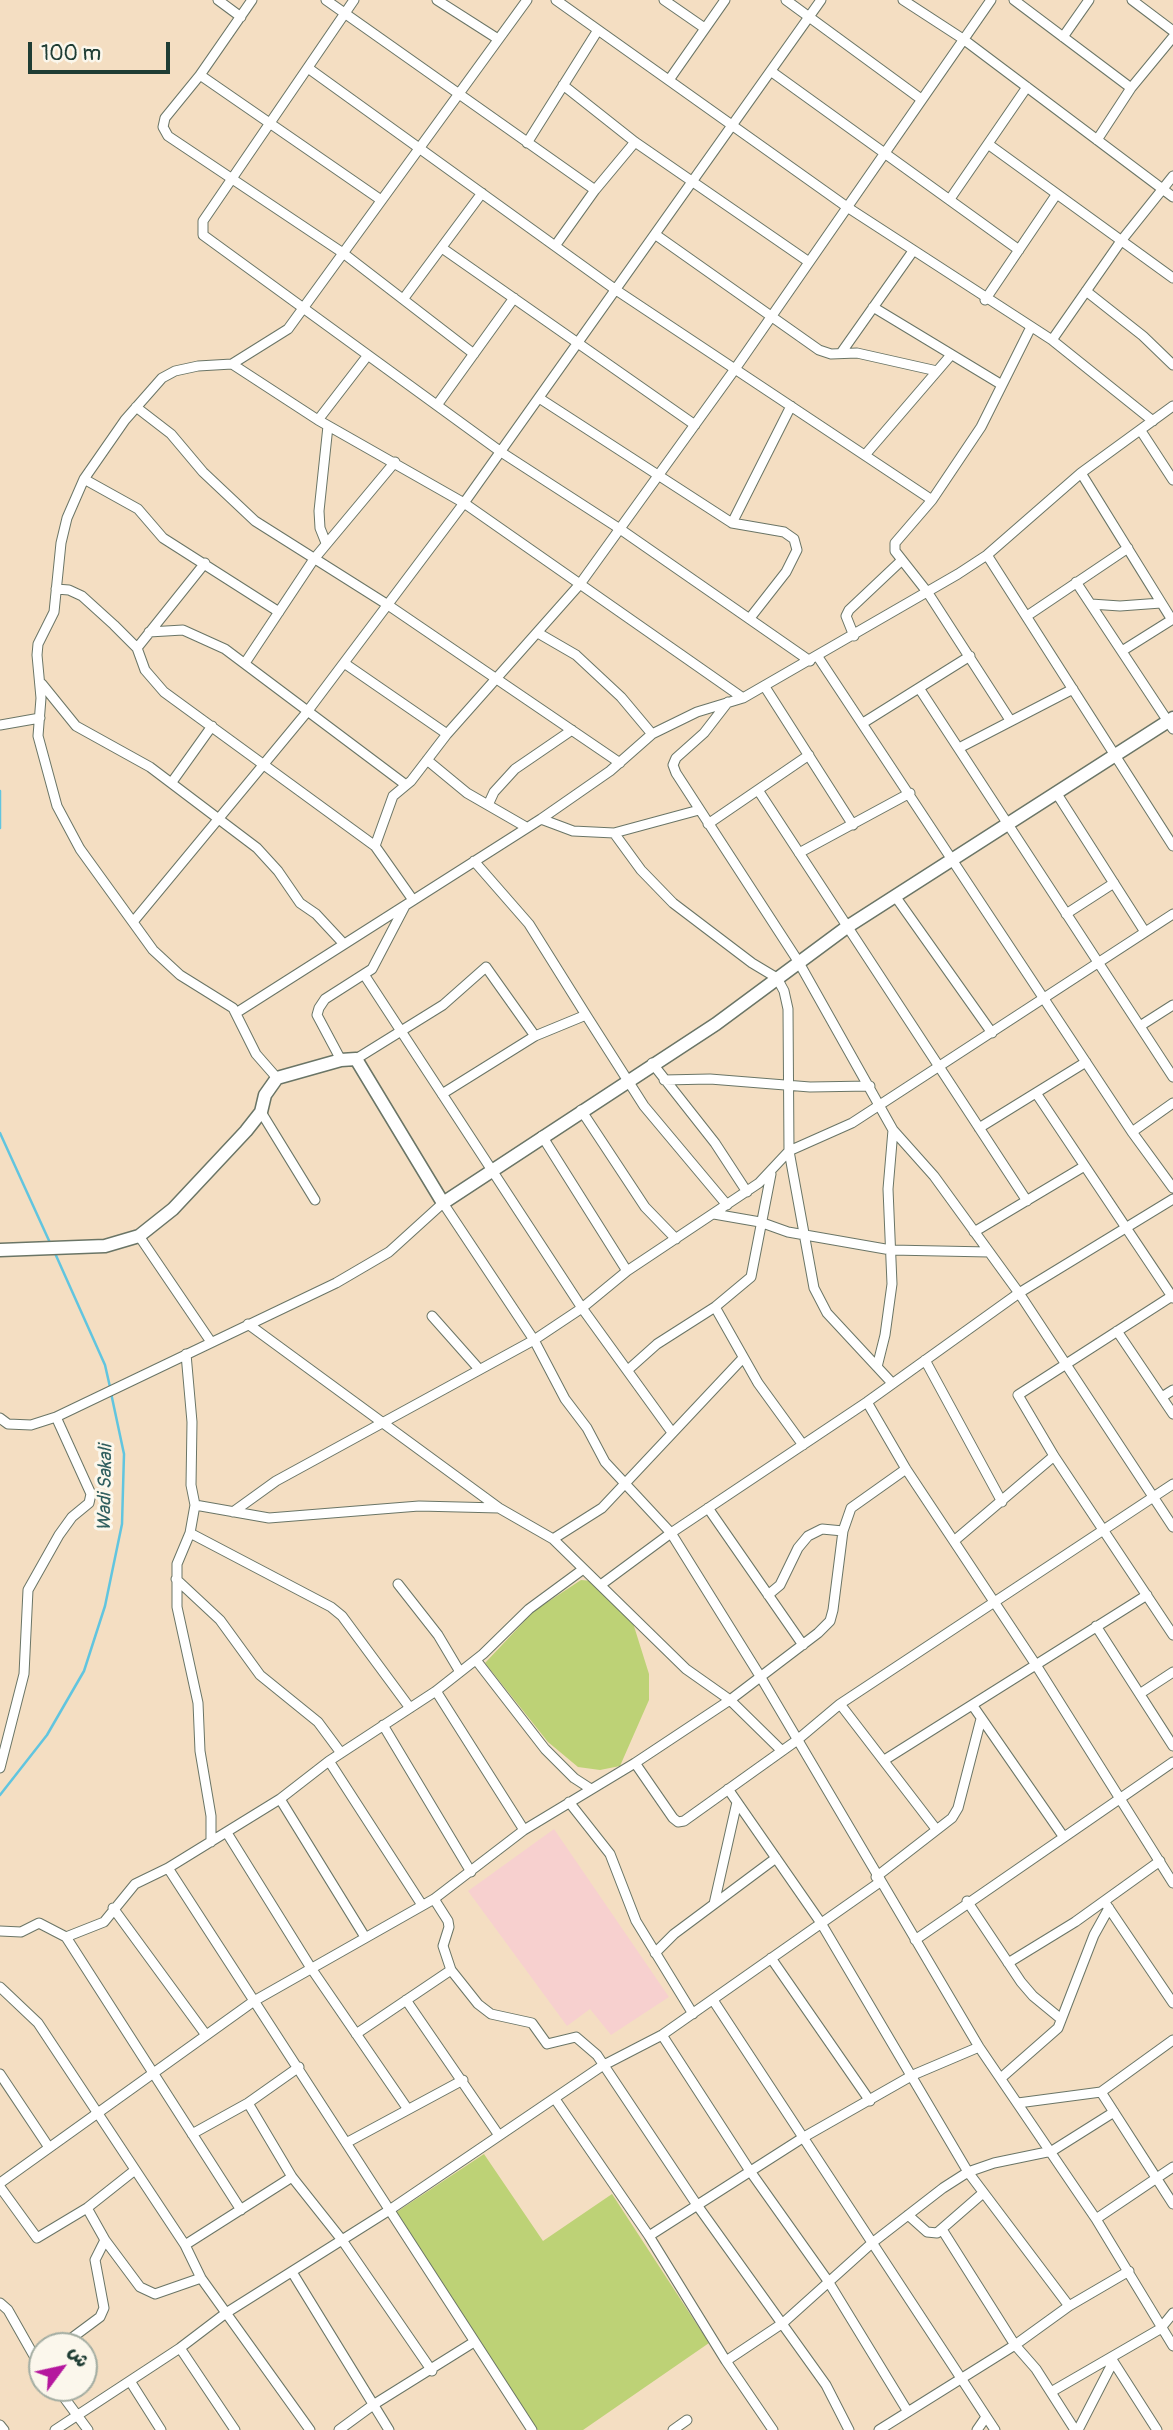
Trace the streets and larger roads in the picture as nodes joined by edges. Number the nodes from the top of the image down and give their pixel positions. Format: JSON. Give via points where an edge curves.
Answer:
{"nodes":[{"id":1,"x":218,"y":0,"type":"edge"},
{"id":2,"x":253,"y":0,"type":"edge"},
{"id":3,"x":326,"y":0,"type":"edge"},
{"id":4,"x":354,"y":0,"type":"edge"},
{"id":5,"x":437,"y":0,"type":"edge"},
{"id":6,"x":527,"y":0,"type":"edge"},
{"id":7,"x":556,"y":0,"type":"edge"},
{"id":8,"x":664,"y":0,"type":"edge"},
{"id":9,"x":725,"y":0,"type":"edge"},
{"id":10,"x":786,"y":0,"type":"edge"},
{"id":11,"x":821,"y":0,"type":"edge"},
{"id":12,"x":903,"y":0,"type":"edge"},
{"id":13,"x":991,"y":0,"type":"edge"},
{"id":14,"x":1014,"y":0,"type":"edge"},
{"id":15,"x":1089,"y":0,"type":"edge"},
{"id":16,"x":1132,"y":0,"type":"edge"},
{"id":17,"x":345,"y":13,"type":"junction"},
{"id":18,"x":810,"y":16,"type":"junction"},
{"id":19,"x":241,"y":17,"type":"junction"},
{"id":20,"x":703,"y":27,"type":"junction"},
{"id":21,"x":598,"y":30,"type":"junction"},
{"id":22,"x":1173,"y":31,"type":"edge"},
{"id":23,"x":1063,"y":37,"type":"junction"},
{"id":24,"x":1173,"y":37,"type":"edge"},
{"id":25,"x":498,"y":39,"type":"junction"},
{"id":26,"x":963,"y":39,"type":"junction"},
{"id":27,"x":308,"y":68,"type":"junction"},
{"id":28,"x":772,"y":72,"type":"junction"},
{"id":29,"x":200,"y":75,"type":"junction"},
{"id":30,"x":669,"y":80,"type":"junction"},
{"id":31,"x":563,"y":85,"type":"junction"},
{"id":32,"x":1027,"y":88,"type":"junction"},
{"id":33,"x":1131,"y":88,"type":"junction"},
{"id":34,"x":458,"y":94,"type":"junction"},
{"id":35,"x":921,"y":100,"type":"junction"},
{"id":36,"x":270,"y":125,"type":"junction"},
{"id":37,"x":733,"y":126,"type":"junction"},
{"id":38,"x":1097,"y":140,"type":"junction"},
{"id":39,"x":635,"y":142,"type":"junction"},
{"id":40,"x":527,"y":143,"type":"junction"},
{"id":41,"x":988,"y":144,"type":"junction"},
{"id":42,"x":419,"y":148,"type":"junction"},
{"id":43,"x":886,"y":151,"type":"junction"},
{"id":44,"x":1173,"y":176,"type":"edge"},
{"id":45,"x":233,"y":179,"type":"junction"},
{"id":46,"x":695,"y":181,"type":"junction"},
{"id":47,"x":594,"y":190,"type":"junction"},
{"id":48,"x":1163,"y":190,"type":"junction"},
{"id":49,"x":482,"y":193,"type":"junction"},
{"id":50,"x":1056,"y":195,"type":"junction"},
{"id":51,"x":1173,"y":197,"type":"edge"},
{"id":52,"x":950,"y":199,"type":"junction"},
{"id":53,"x":381,"y":200,"type":"junction"},
{"id":54,"x":847,"y":207,"type":"junction"},
{"id":55,"x":656,"y":234,"type":"junction"},
{"id":56,"x":1121,"y":241,"type":"junction"},
{"id":57,"x":555,"y":246,"type":"junction"},
{"id":58,"x":442,"y":248,"type":"junction"},
{"id":59,"x":1019,"y":250,"type":"junction"},
{"id":60,"x":913,"y":251,"type":"junction"},
{"id":61,"x":343,"y":253,"type":"junction"},
{"id":62,"x":809,"y":262,"type":"junction"},
{"id":63,"x":1173,"y":278,"type":"edge"},
{"id":64,"x":617,"y":290,"type":"junction"},
{"id":65,"x":1086,"y":290,"type":"junction"},
{"id":66,"x":404,"y":298,"type":"junction"},
{"id":67,"x":514,"y":298,"type":"junction"},
{"id":68,"x":985,"y":300,"type":"junction"},
{"id":69,"x":873,"y":307,"type":"junction"},
{"id":70,"x":303,"y":308,"type":"junction"},
{"id":71,"x":771,"y":317,"type":"junction"},
{"id":72,"x":1030,"y":329,"type":"junction"},
{"id":73,"x":1052,"y":340,"type":"junction"},
{"id":74,"x":578,"y":343,"type":"junction"},
{"id":75,"x":841,"y":353,"type":"junction"},
{"id":76,"x":474,"y":354,"type":"junction"},
{"id":77,"x":368,"y":355,"type":"junction"},
{"id":78,"x":951,"y":355,"type":"junction"},
{"id":79,"x":232,"y":364,"type":"junction"},
{"id":80,"x":1173,"y":365,"type":"edge"},
{"id":81,"x":735,"y":369,"type":"junction"},
{"id":82,"x":937,"y":371,"type":"junction"},
{"id":83,"x":1002,"y":385,"type":"junction"},
{"id":84,"x":539,"y":398,"type":"junction"},
{"id":85,"x":437,"y":405,"type":"junction"},
{"id":86,"x":791,"y":406,"type":"junction"},
{"id":87,"x":136,"y":407,"type":"junction"},
{"id":88,"x":1171,"y":409,"type":"edge"},
{"id":89,"x":318,"y":420,"type":"junction"},
{"id":90,"x":1153,"y":421,"type":"junction"},
{"id":91,"x":695,"y":425,"type":"junction"},
{"id":92,"x":328,"y":426,"type":"junction"},
{"id":93,"x":1141,"y":431,"type":"junction"},
{"id":94,"x":501,"y":452,"type":"junction"},
{"id":95,"x":865,"y":455,"type":"junction"},
{"id":96,"x":395,"y":462,"type":"junction"},
{"id":97,"x":1081,"y":473,"type":"junction"},
{"id":98,"x":657,"y":477,"type":"junction"},
{"id":99,"x":84,"y":479,"type":"junction"},
{"id":100,"x":1173,"y":480,"type":"edge"},
{"id":101,"x":932,"y":500,"type":"junction"},
{"id":102,"x":464,"y":503,"type":"junction"},
{"id":103,"x":732,"y":523,"type":"junction"},
{"id":104,"x":620,"y":529,"type":"junction"},
{"id":105,"x":326,"y":543,"type":"junction"},
{"id":106,"x":1128,"y":548,"type":"junction"},
{"id":107,"x":987,"y":555,"type":"junction"},
{"id":108,"x":314,"y":559,"type":"junction"},
{"id":109,"x":902,"y":560,"type":"junction"},
{"id":110,"x":205,"y":563,"type":"junction"},
{"id":111,"x":1076,"y":582,"type":"junction"},
{"id":112,"x":580,"y":584,"type":"junction"},
{"id":113,"x":56,"y":589,"type":"junction"},
{"id":114,"x":928,"y":593,"type":"junction"},
{"id":115,"x":1161,"y":603,"type":"junction"},
{"id":116,"x":1091,"y":604,"type":"junction"},
{"id":117,"x":388,"y":606,"type":"junction"},
{"id":118,"x":279,"y":612,"type":"junction"},
{"id":119,"x":1027,"y":616,"type":"junction"},
{"id":120,"x":750,"y":618,"type":"junction"},
{"id":121,"x":1172,"y":620,"type":"edge"},
{"id":122,"x":149,"y":632,"type":"junction"},
{"id":123,"x":538,"y":633,"type":"junction"},
{"id":124,"x":854,"y":636,"type":"junction"},
{"id":125,"x":137,"y":648,"type":"junction"},
{"id":126,"x":1122,"y":651,"type":"junction"},
{"id":127,"x":970,"y":656,"type":"junction"},
{"id":128,"x":814,"y":659,"type":"junction"},
{"id":129,"x":245,"y":663,"type":"junction"},
{"id":130,"x":344,"y":663,"type":"junction"},
{"id":131,"x":498,"y":681,"type":"junction"},
{"id":132,"x":41,"y":683,"type":"junction"},
{"id":133,"x":765,"y":687,"type":"junction"},
{"id":134,"x":919,"y":688,"type":"junction"},
{"id":135,"x":1073,"y":689,"type":"junction"},
{"id":136,"x":743,"y":698,"type":"junction"},
{"id":137,"x":728,"y":702,"type":"junction"},
{"id":138,"x":307,"y":712,"type":"junction"},
{"id":139,"x":40,"y":718,"type":"junction"},
{"id":140,"x":1010,"y":720,"type":"junction"},
{"id":141,"x":863,"y":723,"type":"junction"},
{"id":142,"x":1171,"y":723,"type":"edge"},
{"id":143,"x":0,"y":725,"type":"edge"},
{"id":144,"x":212,"y":726,"type":"junction"},
{"id":145,"x":572,"y":730,"type":"junction"},
{"id":146,"x":447,"y":734,"type":"junction"},
{"id":147,"x":652,"y":734,"type":"junction"},
{"id":148,"x":959,"y":748,"type":"junction"},
{"id":149,"x":809,"y":755,"type":"junction"},
{"id":150,"x":1115,"y":756,"type":"junction"},
{"id":151,"x":427,"y":760,"type":"junction"},
{"id":152,"x":620,"y":762,"type":"junction"},
{"id":153,"x":262,"y":765,"type":"junction"},
{"id":154,"x":172,"y":782,"type":"junction"},
{"id":155,"x":406,"y":785,"type":"junction"},
{"id":156,"x":758,"y":790,"type":"junction"},
{"id":157,"x":910,"y":793,"type":"junction"},
{"id":158,"x":1057,"y":794,"type":"junction"},
{"id":159,"x":488,"y":805,"type":"junction"},
{"id":160,"x":699,"y":810,"type":"junction"},
{"id":161,"x":221,"y":818,"type":"junction"},
{"id":162,"x":541,"y":819,"type":"junction"},
{"id":163,"x":708,"y":824,"type":"junction"},
{"id":164,"x":853,"y":825,"type":"junction"},
{"id":165,"x":1008,"y":825,"type":"junction"},
{"id":166,"x":526,"y":827,"type":"junction"},
{"id":167,"x":614,"y":833,"type":"junction"},
{"id":168,"x":375,"y":846,"type":"junction"},
{"id":169,"x":1173,"y":846,"type":"edge"},
{"id":170,"x":799,"y":853,"type":"junction"},
{"id":171,"x":954,"y":859,"type":"junction"},
{"id":172,"x":474,"y":861,"type":"junction"},
{"id":173,"x":1114,"y":883,"type":"junction"},
{"id":174,"x":895,"y":896,"type":"junction"},
{"id":175,"x":410,"y":902,"type":"junction"},
{"id":176,"x":1066,"y":914,"type":"junction"},
{"id":177,"x":1173,"y":914,"type":"edge"},
{"id":178,"x":133,"y":922,"type":"junction"},
{"id":179,"x":847,"y":927,"type":"junction"},
{"id":180,"x":1145,"y":932,"type":"junction"},
{"id":181,"x":343,"y":943,"type":"junction"},
{"id":182,"x":798,"y":961,"type":"junction"},
{"id":183,"x":1098,"y":964,"type":"junction"},
{"id":184,"x":365,"y":976,"type":"junction"},
{"id":185,"x":776,"y":978,"type":"junction"},
{"id":186,"x":1044,"y":999,"type":"junction"},
{"id":187,"x":1173,"y":1005,"type":"edge"},
{"id":188,"x":236,"y":1013,"type":"junction"},
{"id":189,"x":586,"y":1015,"type":"junction"},
{"id":190,"x":1140,"y":1026,"type":"junction"},
{"id":191,"x":401,"y":1031,"type":"junction"},
{"id":192,"x":992,"y":1033,"type":"junction"},
{"id":193,"x":536,"y":1036,"type":"junction"},
{"id":194,"x":356,"y":1059,"type":"junction"},
{"id":195,"x":341,"y":1060,"type":"junction"},
{"id":196,"x":1086,"y":1062,"type":"junction"},
{"id":197,"x":652,"y":1063,"type":"junction"},
{"id":198,"x":937,"y":1068,"type":"junction"},
{"id":199,"x":1173,"y":1075,"type":"edge"},
{"id":200,"x":276,"y":1079,"type":"junction"},
{"id":201,"x":627,"y":1079,"type":"junction"},
{"id":202,"x":664,"y":1080,"type":"junction"},
{"id":203,"x":788,"y":1084,"type":"junction"},
{"id":204,"x":870,"y":1086,"type":"junction"},
{"id":205,"x":1036,"y":1093,"type":"junction"},
{"id":206,"x":442,"y":1094,"type":"junction"},
{"id":207,"x":1173,"y":1103,"type":"edge"},
{"id":208,"x":880,"y":1104,"type":"junction"},
{"id":209,"x":581,"y":1110,"type":"junction"},
{"id":210,"x":261,"y":1112,"type":"junction"},
{"id":211,"x":979,"y":1128,"type":"junction"},
{"id":212,"x":893,"y":1130,"type":"junction"},
{"id":213,"x":1132,"y":1132,"type":"junction"},
{"id":214,"x":542,"y":1136,"type":"junction"},
{"id":215,"x":789,"y":1151,"type":"junction"},
{"id":216,"x":1083,"y":1167,"type":"junction"},
{"id":217,"x":491,"y":1170,"type":"junction"},
{"id":218,"x":771,"y":1174,"type":"junction"},
{"id":219,"x":1173,"y":1188,"type":"edge"},
{"id":220,"x":747,"y":1192,"type":"junction"},
{"id":221,"x":1173,"y":1199,"type":"edge"},
{"id":222,"x":315,"y":1200,"type":"dead end"},
{"id":223,"x":1027,"y":1201,"type":"junction"},
{"id":224,"x":443,"y":1203,"type":"junction"},
{"id":225,"x":727,"y":1205,"type":"junction"},
{"id":226,"x":714,"y":1214,"type":"junction"},
{"id":227,"x":760,"y":1222,"type":"junction"},
{"id":228,"x":1125,"y":1228,"type":"junction"},
{"id":229,"x":974,"y":1232,"type":"junction"},
{"id":230,"x":805,"y":1233,"type":"junction"},
{"id":231,"x":139,"y":1236,"type":"junction"},
{"id":232,"x":676,"y":1239,"type":"junction"},
{"id":233,"x":0,"y":1250,"type":"edge"},
{"id":234,"x":891,"y":1250,"type":"junction"},
{"id":235,"x":989,"y":1252,"type":"junction"},
{"id":236,"x":626,"y":1271,"type":"junction"},
{"id":237,"x":1019,"y":1293,"type":"junction"},
{"id":238,"x":1172,"y":1297,"type":"edge"},
{"id":239,"x":715,"y":1307,"type":"junction"},
{"id":240,"x":582,"y":1308,"type":"junction"},
{"id":241,"x":432,"y":1316,"type":"dead end"},
{"id":242,"x":248,"y":1324,"type":"junction"},
{"id":243,"x":1117,"y":1331,"type":"junction"},
{"id":244,"x":534,"y":1340,"type":"junction"},
{"id":245,"x":211,"y":1342,"type":"junction"},
{"id":246,"x":186,"y":1354,"type":"junction"},
{"id":247,"x":743,"y":1358,"type":"junction"},
{"id":248,"x":925,"y":1360,"type":"junction"},
{"id":249,"x":1065,"y":1363,"type":"junction"},
{"id":250,"x":877,"y":1367,"type":"junction"},
{"id":251,"x":479,"y":1369,"type":"junction"},
{"id":252,"x":629,"y":1369,"type":"junction"},
{"id":253,"x":892,"y":1383,"type":"junction"},
{"id":254,"x":1173,"y":1390,"type":"edge"},
{"id":255,"x":1162,"y":1397,"type":"junction"},
{"id":256,"x":867,"y":1402,"type":"junction"},
{"id":257,"x":1173,"y":1414,"type":"edge"},
{"id":258,"x":56,"y":1417,"type":"junction"},
{"id":259,"x":0,"y":1418,"type":"edge"},
{"id":260,"x":385,"y":1423,"type":"junction"},
{"id":261,"x":671,"y":1431,"type":"junction"},
{"id":262,"x":803,"y":1445,"type":"junction"},
{"id":263,"x":1054,"y":1457,"type":"junction"},
{"id":264,"x":906,"y":1469,"type":"junction"},
{"id":265,"x":625,"y":1481,"type":"junction"},
{"id":266,"x":1173,"y":1484,"type":"edge"},
{"id":267,"x":1152,"y":1497,"type":"junction"},
{"id":268,"x":1002,"y":1502,"type":"junction"},
{"id":269,"x":195,"y":1505,"type":"junction"},
{"id":270,"x":499,"y":1508,"type":"junction"},
{"id":271,"x":708,"y":1508,"type":"junction"},
{"id":272,"x":233,"y":1512,"type":"junction"},
{"id":273,"x":1173,"y":1527,"type":"edge"},
{"id":274,"x":1104,"y":1529,"type":"junction"},
{"id":275,"x":843,"y":1531,"type":"junction"},
{"id":276,"x":191,"y":1533,"type":"junction"},
{"id":277,"x":671,"y":1533,"type":"junction"},
{"id":278,"x":553,"y":1539,"type":"junction"},
{"id":279,"x":954,"y":1541,"type":"junction"},
{"id":280,"x":582,"y":1570,"type":"junction"},
{"id":281,"x":176,"y":1579,"type":"junction"},
{"id":282,"x":398,"y":1584,"type":"dead end"},
{"id":283,"x":601,"y":1584,"type":"junction"},
{"id":284,"x":768,"y":1595,"type":"junction"},
{"id":285,"x":1147,"y":1595,"type":"junction"},
{"id":286,"x":994,"y":1602,"type":"junction"},
{"id":287,"x":1096,"y":1626,"type":"junction"},
{"id":288,"x":1173,"y":1635,"type":"edge"},
{"id":289,"x":803,"y":1645,"type":"junction"},
{"id":290,"x":476,"y":1660,"type":"junction"},
{"id":291,"x":1036,"y":1665,"type":"junction"},
{"id":292,"x":460,"y":1672,"type":"junction"},
{"id":293,"x":1173,"y":1672,"type":"edge"},
{"id":294,"x":760,"y":1676,"type":"junction"},
{"id":295,"x":436,"y":1690,"type":"junction"},
{"id":296,"x":1141,"y":1693,"type":"junction"},
{"id":297,"x":730,"y":1700,"type":"junction"},
{"id":298,"x":840,"y":1704,"type":"junction"},
{"id":299,"x":973,"y":1706,"type":"junction"},
{"id":300,"x":410,"y":1708,"type":"junction"},
{"id":301,"x":981,"y":1719,"type":"junction"},
{"id":302,"x":383,"y":1726,"type":"junction"},
{"id":303,"x":796,"y":1741,"type":"junction"},
{"id":304,"x":1173,"y":1746,"type":"edge"},
{"id":305,"x":782,"y":1751,"type":"junction"},
{"id":306,"x":341,"y":1753,"type":"junction"},
{"id":307,"x":886,"y":1759,"type":"junction"},
{"id":308,"x":330,"y":1761,"type":"junction"},
{"id":309,"x":1173,"y":1762,"type":"edge"},
{"id":310,"x":635,"y":1763,"type":"junction"},
{"id":311,"x":0,"y":1768,"type":"edge"},
{"id":312,"x":592,"y":1789,"type":"junction"},
{"id":313,"x":728,"y":1789,"type":"junction"},
{"id":314,"x":1120,"y":1797,"type":"junction"},
{"id":315,"x":280,"y":1799,"type":"junction"},
{"id":316,"x":569,"y":1802,"type":"junction"},
{"id":317,"x":737,"y":1802,"type":"junction"},
{"id":318,"x":936,"y":1829,"type":"junction"},
{"id":319,"x":524,"y":1830,"type":"junction"},
{"id":320,"x":227,"y":1833,"type":"junction"},
{"id":321,"x":1063,"y":1836,"type":"junction"},
{"id":322,"x":211,"y":1842,"type":"junction"},
{"id":323,"x":776,"y":1858,"type":"junction"},
{"id":324,"x":1160,"y":1861,"type":"junction"},
{"id":325,"x":168,"y":1868,"type":"junction"},
{"id":326,"x":471,"y":1872,"type":"junction"},
{"id":327,"x":878,"y":1880,"type":"junction"},
{"id":328,"x":1173,"y":1883,"type":"edge"},
{"id":329,"x":434,"y":1899,"type":"junction"},
{"id":330,"x":967,"y":1901,"type":"junction"},
{"id":331,"x":714,"y":1904,"type":"junction"},
{"id":332,"x":1106,"y":1904,"type":"junction"},
{"id":333,"x":422,"y":1905,"type":"junction"},
{"id":334,"x":113,"y":1908,"type":"junction"},
{"id":335,"x":821,"y":1923,"type":"junction"},
{"id":336,"x":0,"y":1931,"type":"edge"},
{"id":337,"x":66,"y":1937,"type":"junction"},
{"id":338,"x":365,"y":1937,"type":"junction"},
{"id":339,"x":915,"y":1940,"type":"junction"},
{"id":340,"x":656,"y":1953,"type":"junction"},
{"id":341,"x":771,"y":1958,"type":"junction"},
{"id":342,"x":1008,"y":1963,"type":"junction"},
{"id":343,"x":311,"y":1968,"type":"junction"},
{"id":344,"x":451,"y":1970,"type":"junction"},
{"id":345,"x":0,"y":1987,"type":"edge"},
{"id":346,"x":406,"y":2000,"type":"junction"},
{"id":347,"x":713,"y":2000,"type":"junction"},
{"id":348,"x":254,"y":2001,"type":"junction"},
{"id":349,"x":1173,"y":2003,"type":"edge"},
{"id":350,"x":693,"y":2014,"type":"junction"},
{"id":351,"x":1061,"y":2019,"type":"junction"},
{"id":352,"x":206,"y":2035,"type":"junction"},
{"id":353,"x":356,"y":2035,"type":"junction"},
{"id":354,"x":662,"y":2035,"type":"junction"},
{"id":355,"x":1173,"y":2040,"type":"edge"},
{"id":356,"x":979,"y":2048,"type":"junction"},
{"id":357,"x":602,"y":2066,"type":"junction"},
{"id":358,"x":299,"y":2067,"type":"junction"},
{"id":359,"x":0,"y":2074,"type":"edge"},
{"id":360,"x":152,"y":2074,"type":"junction"},
{"id":361,"x":913,"y":2075,"type":"junction"},
{"id":362,"x":1001,"y":2078,"type":"junction"},
{"id":363,"x":463,"y":2080,"type":"junction"},
{"id":364,"x":1101,"y":2091,"type":"junction"},
{"id":365,"x":555,"y":2099,"type":"junction"},
{"id":366,"x":870,"y":2101,"type":"junction"},
{"id":367,"x":248,"y":2103,"type":"junction"},
{"id":368,"x":1018,"y":2103,"type":"junction"},
{"id":369,"x":407,"y":2108,"type":"junction"},
{"id":370,"x":1114,"y":2112,"type":"junction"},
{"id":371,"x":98,"y":2115,"type":"junction"},
{"id":372,"x":192,"y":2134,"type":"junction"},
{"id":373,"x":498,"y":2134,"type":"junction"},
{"id":374,"x":804,"y":2137,"type":"junction"},
{"id":375,"x":346,"y":2143,"type":"junction"},
{"id":376,"x":48,"y":2146,"type":"junction"},
{"id":377,"x":1052,"y":2151,"type":"junction"},
{"id":378,"x":1173,"y":2167,"type":"edge"},
{"id":379,"x":135,"y":2170,"type":"junction"},
{"id":380,"x":750,"y":2171,"type":"junction"},
{"id":381,"x":968,"y":2172,"type":"junction"},
{"id":382,"x":292,"y":2178,"type":"junction"},
{"id":383,"x":1154,"y":2178,"type":"junction"},
{"id":384,"x":0,"y":2185,"type":"edge"},
{"id":385,"x":983,"y":2193,"type":"junction"},
{"id":386,"x":1173,"y":2204,"type":"edge"},
{"id":387,"x":697,"y":2205,"type":"junction"},
{"id":388,"x":87,"y":2208,"type":"junction"},
{"id":389,"x":241,"y":2210,"type":"junction"},
{"id":390,"x":388,"y":2211,"type":"junction"},
{"id":391,"x":908,"y":2215,"type":"junction"},
{"id":392,"x":1097,"y":2219,"type":"junction"},
{"id":393,"x":943,"y":2231,"type":"junction"},
{"id":394,"x":649,"y":2236,"type":"junction"},
{"id":395,"x":105,"y":2240,"type":"junction"},
{"id":396,"x":342,"y":2241,"type":"junction"},
{"id":397,"x":872,"y":2243,"type":"junction"},
{"id":398,"x":185,"y":2245,"type":"junction"},
{"id":399,"x":1129,"y":2271,"type":"junction"},
{"id":400,"x":292,"y":2272,"type":"junction"},
{"id":401,"x":201,"y":2278,"type":"junction"},
{"id":402,"x":828,"y":2281,"type":"junction"},
{"id":403,"x":0,"y":2303,"type":"edge"},
{"id":404,"x":1069,"y":2306,"type":"junction"},
{"id":405,"x":1173,"y":2313,"type":"edge"},
{"id":406,"x":226,"y":2314,"type":"junction"},
{"id":407,"x":783,"y":2323,"type":"junction"},
{"id":408,"x":1160,"y":2329,"type":"junction"},
{"id":409,"x":80,"y":2332,"type":"edge"},
{"id":410,"x":474,"y":2342,"type":"junction"},
{"id":411,"x":28,"y":2344,"type":"edge"},
{"id":412,"x":1015,"y":2345,"type":"junction"},
{"id":413,"x":1173,"y":2346,"type":"edge"},
{"id":414,"x":180,"y":2348,"type":"junction"},
{"id":415,"x":1112,"y":2360,"type":"junction"},
{"id":416,"x":726,"y":2361,"type":"junction"},
{"id":417,"x":432,"y":2371,"type":"junction"},
{"id":418,"x":961,"y":2378,"type":"junction"},
{"id":419,"x":130,"y":2381,"type":"junction"},
{"id":420,"x":1051,"y":2392,"type":"junction"},
{"id":421,"x":68,"y":2402,"type":"edge"},
{"id":422,"x":373,"y":2405,"type":"junction"},
{"id":423,"x":908,"y":2412,"type":"junction"},
{"id":424,"x":78,"y":2415,"type":"junction"},
{"id":425,"x":986,"y":2417,"type":"junction"},
{"id":426,"x":687,"y":2420,"type":"dead end"},
{"id":427,"x":0,"y":2425,"type":"edge"},
{"id":428,"x":4,"y":2430,"type":"edge"},
{"id":429,"x":55,"y":2430,"type":"edge"},
{"id":430,"x":88,"y":2430,"type":"edge"},
{"id":431,"x":161,"y":2430,"type":"edge"},
{"id":432,"x":235,"y":2430,"type":"edge"},
{"id":433,"x":310,"y":2430,"type":"edge"},
{"id":434,"x":339,"y":2430,"type":"edge"},
{"id":435,"x":389,"y":2430,"type":"edge"},
{"id":436,"x":531,"y":2430,"type":"edge"},
{"id":437,"x":673,"y":2430,"type":"edge"},
{"id":438,"x":773,"y":2430,"type":"edge"},
{"id":439,"x":849,"y":2430,"type":"edge"},
{"id":440,"x":879,"y":2430,"type":"edge"},
{"id":441,"x":977,"y":2430,"type":"edge"},
{"id":442,"x":995,"y":2430,"type":"edge"},
{"id":443,"x":1077,"y":2430,"type":"edge"},
{"id":444,"x":1157,"y":2430,"type":"edge"}],
"edges":[{"from":1,"to":19,"type":"street"},
{"from":2,"to":19,"type":"street"},
{"from":3,"to":17,"type":"street"},
{"from":4,"to":17,"type":"street"},
{"from":5,"to":25,"type":"street"},
{"from":6,"to":25,"type":"street"},
{"from":7,"to":21,"type":"street"},
{"from":8,"to":20,"type":"street"},
{"from":9,"to":20,"type":"street"},
{"from":10,"to":18,"type":"street"},
{"from":11,"to":18,"type":"street"},
{"from":12,"to":26,"type":"street"},
{"from":13,"to":26,"type":"street"},
{"from":14,"to":23,"type":"street"},
{"from":15,"to":23,"type":"street"},
{"from":16,"to":22,"type":"street"},
{"from":17,"to":27,"type":"street"},
{"from":17,"to":34,"type":"street"},
{"from":18,"to":28,"type":"street"},
{"from":18,"to":35,"type":"street"},
{"from":19,"to":29,"type":"street"},
{"from":20,"to":30,"type":"street"},
{"from":21,"to":30,"type":"street"},
{"from":21,"to":31,"type":"street"},
{"from":23,"to":33,"type":"street"},
{"from":24,"to":33,"type":"street"},
{"from":25,"to":34,"type":"street"},
{"from":26,"to":32,"type":"street"},
{"from":26,"to":35,"type":"street"},
{"from":27,"to":36,"type":"street"},
{"from":27,"to":42,"type":"street"},
{"from":28,"to":37,"type":"street"},
{"from":28,"to":43,"type":"street"},
{"from":29,"to":36,"type":"street"},
{"from":29,"to":45,"type":"street","via":[[165,118],[163,127],[168,136]]},
{"from":30,"to":37,"type":"street"},
{"from":31,"to":39,"type":"street"},
{"from":31,"to":40,"type":"street"},
{"from":32,"to":38,"type":"street"},
{"from":32,"to":41,"type":"street"},
{"from":33,"to":38,"type":"street"},
{"from":34,"to":40,"type":"street"},
{"from":34,"to":42,"type":"street"},
{"from":35,"to":43,"type":"street"},
{"from":36,"to":45,"type":"street"},
{"from":36,"to":53,"type":"street"},
{"from":37,"to":46,"type":"street"},
{"from":37,"to":54,"type":"street"},
{"from":38,"to":48,"type":"street"},
{"from":39,"to":46,"type":"street"},
{"from":39,"to":47,"type":"street"},
{"from":40,"to":47,"type":"street"},
{"from":41,"to":50,"type":"street"},
{"from":41,"to":52,"type":"street"},
{"from":42,"to":49,"type":"street"},
{"from":42,"to":53,"type":"street"},
{"from":43,"to":52,"type":"street"},
{"from":43,"to":54,"type":"street"},
{"from":44,"to":48,"type":"street"},
{"from":45,"to":61,"type":"street"},
{"from":45,"to":70,"type":"street","via":[[203,221],[203,235]]},
{"from":46,"to":55,"type":"street"},
{"from":46,"to":62,"type":"street"},
{"from":47,"to":57,"type":"street"},
{"from":48,"to":51,"type":"street"},
{"from":48,"to":56,"type":"street"},
{"from":49,"to":57,"type":"street"},
{"from":49,"to":58,"type":"street"},
{"from":50,"to":56,"type":"street"},
{"from":50,"to":59,"type":"street"},
{"from":52,"to":59,"type":"street"},
{"from":53,"to":61,"type":"street"},
{"from":54,"to":60,"type":"street"},
{"from":54,"to":62,"type":"street"},
{"from":55,"to":64,"type":"street"},
{"from":55,"to":71,"type":"street"},
{"from":56,"to":63,"type":"street"},
{"from":56,"to":65,"type":"street"},
{"from":57,"to":64,"type":"street"},
{"from":58,"to":66,"type":"street"},
{"from":58,"to":67,"type":"street"},
{"from":59,"to":68,"type":"street"},
{"from":60,"to":68,"type":"street"},
{"from":60,"to":69,"type":"street"},
{"from":61,"to":66,"type":"street"},
{"from":61,"to":70,"type":"street"},
{"from":62,"to":71,"type":"street"},
{"from":64,"to":74,"type":"street"},
{"from":64,"to":81,"type":"street"},
{"from":65,"to":73,"type":"street"},
{"from":65,"to":80,"type":"street"},
{"from":66,"to":76,"type":"street"},
{"from":67,"to":74,"type":"street"},
{"from":67,"to":76,"type":"street"},
{"from":68,"to":72,"type":"street"},
{"from":69,"to":75,"type":"street"},
{"from":69,"to":78,"type":"street"},
{"from":70,"to":77,"type":"street"},
{"from":70,"to":79,"type":"street","via":[[288,329]]},
{"from":71,"to":75,"type":"street","via":[[819,350]]},
{"from":71,"to":81,"type":"street"},
{"from":72,"to":73,"type":"street"},
{"from":72,"to":83,"type":"street"},
{"from":73,"to":90,"type":"street"},
{"from":74,"to":84,"type":"street"},
{"from":74,"to":91,"type":"street"},
{"from":75,"to":82,"type":"street"},
{"from":76,"to":85,"type":"street"},
{"from":77,"to":85,"type":"street"},
{"from":77,"to":89,"type":"street"},
{"from":78,"to":82,"type":"street"},
{"from":78,"to":83,"type":"street"},
{"from":79,"to":87,"type":"street","via":[[175,371]]},
{"from":79,"to":89,"type":"street"},
{"from":81,"to":86,"type":"street"},
{"from":81,"to":91,"type":"street"},
{"from":82,"to":95,"type":"street"},
{"from":83,"to":101,"type":"street","via":[[981,427]]},
{"from":84,"to":94,"type":"street"},
{"from":84,"to":98,"type":"street"},
{"from":85,"to":94,"type":"street"},
{"from":86,"to":95,"type":"street"},
{"from":86,"to":103,"type":"street"},
{"from":87,"to":99,"type":"street"},
{"from":87,"to":108,"type":"street","via":[[171,434],[202,472],[255,521]]},
{"from":88,"to":90,"type":"street"},
{"from":89,"to":92,"type":"street"},
{"from":90,"to":93,"type":"street"},
{"from":91,"to":98,"type":"street"},
{"from":92,"to":96,"type":"street"},
{"from":92,"to":105,"type":"street","via":[[319,512]]},
{"from":93,"to":97,"type":"street"},
{"from":93,"to":100,"type":"street"},
{"from":94,"to":102,"type":"street"},
{"from":94,"to":104,"type":"street"},
{"from":95,"to":101,"type":"street"},
{"from":96,"to":102,"type":"street"},
{"from":96,"to":105,"type":"street"},
{"from":97,"to":106,"type":"street"},
{"from":97,"to":107,"type":"street"},
{"from":98,"to":103,"type":"street"},
{"from":98,"to":104,"type":"street"},
{"from":99,"to":110,"type":"street","via":[[138,509],[163,538]]},
{"from":99,"to":113,"type":"street","via":[[67,518]]},
{"from":101,"to":109,"type":"street","via":[[895,543]]},
{"from":102,"to":112,"type":"street"},
{"from":102,"to":117,"type":"street"},
{"from":103,"to":120,"type":"street","via":[[784,532],[796,544],[779,583]]},
{"from":104,"to":112,"type":"street"},
{"from":104,"to":120,"type":"street"},
{"from":105,"to":108,"type":"street"},
{"from":106,"to":111,"type":"street"},
{"from":106,"to":115,"type":"street"},
{"from":107,"to":114,"type":"street"},
{"from":107,"to":119,"type":"street"},
{"from":108,"to":117,"type":"street"},
{"from":108,"to":118,"type":"street"},
{"from":109,"to":114,"type":"street"},
{"from":109,"to":124,"type":"street","via":[[849,610],[846,616]]},
{"from":110,"to":118,"type":"street"},
{"from":110,"to":122,"type":"street"},
{"from":111,"to":116,"type":"street"},
{"from":111,"to":119,"type":"street"},
{"from":112,"to":123,"type":"street"},
{"from":112,"to":136,"type":"street"},
{"from":113,"to":125,"type":"street","via":[[82,596]]},
{"from":113,"to":132,"type":"street","via":[[54,612],[38,644]]},
{"from":114,"to":124,"type":"street"},
{"from":114,"to":127,"type":"street"},
{"from":115,"to":116,"type":"street"},
{"from":115,"to":121,"type":"street"},
{"from":116,"to":126,"type":"street"},
{"from":117,"to":130,"type":"street"},
{"from":117,"to":131,"type":"street"},
{"from":118,"to":129,"type":"street"},
{"from":119,"to":135,"type":"street"},
{"from":120,"to":128,"type":"street"},
{"from":121,"to":126,"type":"street"},
{"from":122,"to":125,"type":"street"},
{"from":122,"to":129,"type":"street","via":[[183,630],[206,638]]},
{"from":123,"to":131,"type":"street"},
{"from":123,"to":147,"type":"street","via":[[576,655]]},
{"from":124,"to":128,"type":"street"},
{"from":125,"to":144,"type":"street","via":[[145,670],[164,692]]},
{"from":126,"to":142,"type":"street"},
{"from":127,"to":134,"type":"street"},
{"from":127,"to":140,"type":"street"},
{"from":128,"to":133,"type":"street"},
{"from":128,"to":141,"type":"street"},
{"from":129,"to":138,"type":"street"},
{"from":130,"to":138,"type":"street"},
{"from":130,"to":146,"type":"street"},
{"from":131,"to":145,"type":"street"},
{"from":131,"to":146,"type":"street"},
{"from":132,"to":139,"type":"street"},
{"from":132,"to":154,"type":"street","via":[[76,726]]},
{"from":133,"to":136,"type":"street"},
{"from":133,"to":149,"type":"street"},
{"from":134,"to":141,"type":"street"},
{"from":134,"to":148,"type":"street"},
{"from":135,"to":140,"type":"street"},
{"from":135,"to":150,"type":"street"},
{"from":136,"to":137,"type":"street"},
{"from":137,"to":147,"type":"street"},
{"from":137,"to":160,"type":"street","via":[[673,765]]},
{"from":138,"to":153,"type":"street"},
{"from":138,"to":155,"type":"street"},
{"from":139,"to":143,"type":"street"},
{"from":139,"to":178,"type":"street","via":[[39,749],[63,819]]},
{"from":140,"to":148,"type":"street"},
{"from":141,"to":157,"type":"street"},
{"from":142,"to":150,"type":"street"},
{"from":144,"to":153,"type":"street"},
{"from":144,"to":154,"type":"street"},
{"from":145,"to":152,"type":"street"},
{"from":145,"to":159,"type":"street","via":[[515,769]]},
{"from":146,"to":151,"type":"street"},
{"from":147,"to":152,"type":"street"},
{"from":148,"to":165,"type":"street"},
{"from":149,"to":156,"type":"street"},
{"from":149,"to":164,"type":"street"},
{"from":150,"to":158,"type":"street"},
{"from":150,"to":169,"type":"street"},
{"from":151,"to":155,"type":"street"},
{"from":151,"to":159,"type":"street"},
{"from":152,"to":162,"type":"street"},
{"from":153,"to":161,"type":"street"},
{"from":153,"to":168,"type":"street"},
{"from":154,"to":161,"type":"street"},
{"from":155,"to":168,"type":"street","via":[[388,804]]},
{"from":156,"to":163,"type":"street"},
{"from":156,"to":170,"type":"street"},
{"from":157,"to":164,"type":"street"},
{"from":157,"to":171,"type":"street"},
{"from":158,"to":165,"type":"street"},
{"from":158,"to":173,"type":"street"},
{"from":159,"to":166,"type":"street"},
{"from":160,"to":163,"type":"street"},
{"from":160,"to":167,"type":"street"},
{"from":161,"to":178,"type":"street"},
{"from":161,"to":181,"type":"street","via":[[270,860],[300,903]]},
{"from":162,"to":166,"type":"street"},
{"from":162,"to":167,"type":"street","via":[[573,831]]},
{"from":163,"to":182,"type":"street"},
{"from":164,"to":170,"type":"street"},
{"from":165,"to":171,"type":"street"},
{"from":165,"to":176,"type":"street"},
{"from":166,"to":172,"type":"street"},
{"from":167,"to":185,"type":"street","via":[[673,903]]},
{"from":168,"to":175,"type":"street"},
{"from":170,"to":179,"type":"street"},
{"from":171,"to":174,"type":"street"},
{"from":171,"to":186,"type":"street"},
{"from":172,"to":175,"type":"street"},
{"from":172,"to":189,"type":"street","via":[[529,924]]},
{"from":173,"to":176,"type":"street"},
{"from":173,"to":180,"type":"street"},
{"from":174,"to":179,"type":"street"},
{"from":174,"to":192,"type":"street"},
{"from":175,"to":181,"type":"street"},
{"from":175,"to":184,"type":"street","via":[[379,960]]},
{"from":176,"to":183,"type":"street"},
{"from":177,"to":180,"type":"street"},
{"from":178,"to":188,"type":"street","via":[[160,958]]},
{"from":179,"to":182,"type":"street"},
{"from":179,"to":198,"type":"street"},
{"from":180,"to":183,"type":"street"},
{"from":181,"to":188,"type":"street"},
{"from":182,"to":185,"type":"street"},
{"from":182,"to":204,"type":"street"},
{"from":183,"to":186,"type":"street"},
{"from":183,"to":190,"type":"street"},
{"from":184,"to":191,"type":"street"},
{"from":184,"to":195,"type":"street","via":[[326,999],[317,1015]]},
{"from":185,"to":197,"type":"street","via":[[716,1024]]},
{"from":185,"to":203,"type":"street","via":[[788,1009]]},
{"from":186,"to":192,"type":"street"},
{"from":186,"to":196,"type":"street"},
{"from":187,"to":190,"type":"street"},
{"from":188,"to":200,"type":"street","via":[[256,1054]]},
{"from":189,"to":193,"type":"street"},
{"from":189,"to":201,"type":"street"},
{"from":190,"to":199,"type":"street"},
{"from":191,"to":193,"type":"street","via":[[452,999],[486,967]]},
{"from":191,"to":194,"type":"street"},
{"from":191,"to":206,"type":"street"},
{"from":192,"to":198,"type":"street"},
{"from":193,"to":206,"type":"street"},
{"from":194,"to":195,"type":"street"},
{"from":194,"to":224,"type":"street"},
{"from":195,"to":200,"type":"street"},
{"from":196,"to":205,"type":"street"},
{"from":196,"to":213,"type":"street"},
{"from":197,"to":201,"type":"street"},
{"from":197,"to":202,"type":"street"},
{"from":198,"to":208,"type":"street"},
{"from":198,"to":211,"type":"street"},
{"from":200,"to":210,"type":"street"},
{"from":201,"to":209,"type":"street"},
{"from":201,"to":225,"type":"street"},
{"from":202,"to":203,"type":"street"},
{"from":202,"to":220,"type":"street"},
{"from":203,"to":204,"type":"street"},
{"from":203,"to":215,"type":"street"},
{"from":204,"to":208,"type":"street"},
{"from":205,"to":211,"type":"street"},
{"from":205,"to":216,"type":"street"},
{"from":206,"to":217,"type":"street"},
{"from":207,"to":213,"type":"street"},
{"from":208,"to":212,"type":"street"},
{"from":208,"to":215,"type":"street","via":[[838,1130]]},
{"from":209,"to":214,"type":"street"},
{"from":209,"to":232,"type":"street","via":[[645,1207]]},
{"from":210,"to":222,"type":"street"},
{"from":210,"to":231,"type":"street","via":[[173,1209]]},
{"from":211,"to":223,"type":"street"},
{"from":212,"to":229,"type":"street","via":[[934,1176]]},
{"from":212,"to":234,"type":"street","via":[[888,1189]]},
{"from":213,"to":219,"type":"street"},
{"from":214,"to":217,"type":"street"},
{"from":214,"to":236,"type":"street"},
{"from":215,"to":218,"type":"street"},
{"from":215,"to":230,"type":"street"},
{"from":216,"to":223,"type":"street"},
{"from":216,"to":228,"type":"street"},
{"from":217,"to":224,"type":"street"},
{"from":217,"to":240,"type":"street"},
{"from":218,"to":220,"type":"street"},
{"from":218,"to":227,"type":"street"},
{"from":220,"to":225,"type":"street"},
{"from":221,"to":228,"type":"street"},
{"from":223,"to":229,"type":"street"},
{"from":224,"to":242,"type":"street","via":[[389,1252],[336,1283]]},
{"from":224,"to":244,"type":"street"},
{"from":225,"to":226,"type":"street"},
{"from":226,"to":227,"type":"street"},
{"from":226,"to":232,"type":"street"},
{"from":227,"to":230,"type":"street","via":[[788,1233]]},
{"from":227,"to":239,"type":"street","via":[[751,1277]]},
{"from":228,"to":237,"type":"street"},
{"from":228,"to":238,"type":"street"},
{"from":229,"to":235,"type":"street"},
{"from":230,"to":234,"type":"street"},
{"from":230,"to":250,"type":"street","via":[[820,1302]]},
{"from":231,"to":233,"type":"street","via":[[105,1246]]},
{"from":231,"to":245,"type":"street"},
{"from":232,"to":236,"type":"street"},
{"from":234,"to":235,"type":"street"},
{"from":234,"to":250,"type":"street","via":[[890,1300]]},
{"from":235,"to":237,"type":"street"},
{"from":236,"to":240,"type":"street"},
{"from":237,"to":248,"type":"street"},
{"from":237,"to":249,"type":"street"},
{"from":238,"to":243,"type":"street"},
{"from":239,"to":247,"type":"street"},
{"from":239,"to":252,"type":"street","via":[[657,1344]]},
{"from":240,"to":244,"type":"street"},
{"from":240,"to":252,"type":"street"},
{"from":241,"to":251,"type":"street"},
{"from":242,"to":245,"type":"street"},
{"from":242,"to":260,"type":"street"},
{"from":243,"to":249,"type":"street"},
{"from":243,"to":255,"type":"street"},
{"from":244,"to":251,"type":"street"},
{"from":244,"to":265,"type":"street","via":[[605,1461]]},
{"from":245,"to":246,"type":"street"},
{"from":246,"to":258,"type":"street"},
{"from":246,"to":269,"type":"street"},
{"from":247,"to":261,"type":"street"},
{"from":247,"to":262,"type":"street"},
{"from":248,"to":253,"type":"street"},
{"from":248,"to":268,"type":"street"},
{"from":249,"to":263,"type":"street","via":[[1018,1395]]},
{"from":249,"to":267,"type":"street"},
{"from":250,"to":253,"type":"street"},
{"from":251,"to":260,"type":"street"},
{"from":252,"to":261,"type":"street"},
{"from":253,"to":256,"type":"street"},
{"from":254,"to":255,"type":"street"},
{"from":255,"to":257,"type":"street"},
{"from":256,"to":262,"type":"street"},
{"from":256,"to":264,"type":"street"},
{"from":258,"to":259,"type":"street","via":[[31,1425],[8,1424]]},
{"from":258,"to":311,"type":"street","via":[[91,1494],[89,1503],[72,1517],[46,1555],[28,1590],[24,1674]]},
{"from":260,"to":270,"type":"street"},
{"from":260,"to":272,"type":"street","via":[[276,1481]]},
{"from":261,"to":265,"type":"street"},
{"from":262,"to":271,"type":"street"},
{"from":263,"to":268,"type":"street"},
{"from":263,"to":274,"type":"street"},
{"from":264,"to":275,"type":"street","via":[[860,1499],[851,1508]]},
{"from":264,"to":279,"type":"street"},
{"from":265,"to":277,"type":"street"},
{"from":265,"to":278,"type":"street","via":[[602,1508]]},
{"from":266,"to":267,"type":"street"},
{"from":267,"to":273,"type":"street"},
{"from":267,"to":274,"type":"street"},
{"from":268,"to":279,"type":"street"},
{"from":269,"to":272,"type":"street"},
{"from":269,"to":276,"type":"street"},
{"from":270,"to":272,"type":"street","via":[[419,1506],[269,1518]]},
{"from":270,"to":278,"type":"street"},
{"from":271,"to":277,"type":"street"},
{"from":271,"to":284,"type":"street"},
{"from":274,"to":285,"type":"street"},
{"from":274,"to":286,"type":"street"},
{"from":275,"to":284,"type":"street","via":[[822,1529],[808,1536],[780,1585]]},
{"from":275,"to":289,"type":"street","via":[[830,1621]]},
{"from":276,"to":281,"type":"street","via":[[177,1564]]},
{"from":276,"to":300,"type":"street","via":[[331,1607]]},
{"from":277,"to":283,"type":"street"},
{"from":277,"to":294,"type":"street"},
{"from":278,"to":280,"type":"street"},
{"from":279,"to":286,"type":"street"},
{"from":280,"to":283,"type":"street"},
{"from":280,"to":290,"type":"street","via":[[529,1609]]},
{"from":281,"to":306,"type":"street","via":[[220,1620],[260,1675],[318,1722]]},
{"from":281,"to":322,"type":"street","via":[[182,1636],[198,1703]]},
{"from":282,"to":292,"type":"street"},
{"from":283,"to":297,"type":"street","via":[[686,1669]]},
{"from":284,"to":289,"type":"street"},
{"from":285,"to":287,"type":"street"},
{"from":285,"to":288,"type":"street"},
{"from":286,"to":291,"type":"street"},
{"from":286,"to":298,"type":"street"},
{"from":287,"to":291,"type":"street"},
{"from":287,"to":296,"type":"street"},
{"from":289,"to":294,"type":"street"},
{"from":290,"to":292,"type":"street"},
{"from":290,"to":312,"type":"street","via":[[545,1749]]},
{"from":291,"to":299,"type":"street"},
{"from":291,"to":314,"type":"street"},
{"from":292,"to":295,"type":"street"},
{"from":293,"to":296,"type":"street"},
{"from":294,"to":297,"type":"street"},
{"from":294,"to":303,"type":"street"},
{"from":295,"to":300,"type":"street"},
{"from":295,"to":319,"type":"street"},
{"from":296,"to":304,"type":"street"},
{"from":297,"to":305,"type":"street"},
{"from":297,"to":310,"type":"street"},
{"from":298,"to":303,"type":"street"},
{"from":298,"to":307,"type":"street"},
{"from":299,"to":301,"type":"street"},
{"from":299,"to":307,"type":"street"},
{"from":300,"to":302,"type":"street"},
{"from":301,"to":318,"type":"street","via":[[958,1808]]},
{"from":301,"to":321,"type":"street"},
{"from":302,"to":306,"type":"street"},
{"from":302,"to":326,"type":"street"},
{"from":303,"to":305,"type":"street"},
{"from":303,"to":327,"type":"street"},
{"from":305,"to":313,"type":"street"},
{"from":306,"to":308,"type":"street"},
{"from":307,"to":318,"type":"street"},
{"from":308,"to":315,"type":"street"},
{"from":308,"to":333,"type":"street"},
{"from":309,"to":314,"type":"street"},
{"from":310,"to":312,"type":"street"},
{"from":310,"to":313,"type":"street","via":[[678,1822]]},
{"from":312,"to":316,"type":"street"},
{"from":313,"to":317,"type":"street"},
{"from":314,"to":321,"type":"street"},
{"from":314,"to":324,"type":"street"},
{"from":315,"to":320,"type":"street"},
{"from":315,"to":338,"type":"street"},
{"from":316,"to":319,"type":"street"},
{"from":316,"to":340,"type":"street","via":[[610,1854],[636,1921]]},
{"from":317,"to":323,"type":"street"},
{"from":317,"to":331,"type":"street"},
{"from":318,"to":327,"type":"street"},
{"from":319,"to":326,"type":"street"},
{"from":320,"to":322,"type":"street"},
{"from":320,"to":343,"type":"street"},
{"from":321,"to":330,"type":"street"},
{"from":322,"to":325,"type":"street"},
{"from":323,"to":331,"type":"street"},
{"from":323,"to":335,"type":"street"},
{"from":324,"to":328,"type":"street"},
{"from":324,"to":332,"type":"street"},
{"from":325,"to":334,"type":"street","via":[[135,1884]]},
{"from":325,"to":348,"type":"street"},
{"from":326,"to":329,"type":"street"},
{"from":327,"to":335,"type":"street"},
{"from":327,"to":339,"type":"street"},
{"from":329,"to":333,"type":"street"},
{"from":329,"to":344,"type":"street","via":[[448,1921],[443,1946]]},
{"from":330,"to":339,"type":"street"},
{"from":330,"to":342,"type":"street"},
{"from":331,"to":340,"type":"street"},
{"from":332,"to":342,"type":"street"},
{"from":332,"to":349,"type":"street"},
{"from":332,"to":351,"type":"street"},
{"from":333,"to":338,"type":"street"},
{"from":334,"to":337,"type":"street","via":[[104,1922]]},
{"from":334,"to":352,"type":"street"},
{"from":335,"to":341,"type":"street"},
{"from":335,"to":361,"type":"street"},
{"from":336,"to":337,"type":"street","via":[[21,1932],[38,1923]]},
{"from":337,"to":360,"type":"street"},
{"from":338,"to":343,"type":"street"},
{"from":339,"to":356,"type":"street"},
{"from":340,"to":350,"type":"street"},
{"from":341,"to":347,"type":"street"},
{"from":341,"to":366,"type":"street"},
{"from":342,"to":351,"type":"street","via":[[1033,1996]]},
{"from":343,"to":348,"type":"street"},
{"from":343,"to":353,"type":"street"},
{"from":344,"to":346,"type":"street"},
{"from":344,"to":357,"type":"street","via":[[484,2010],[532,2023],[547,2044],[581,2039]]},
{"from":345,"to":371,"type":"street","via":[[38,2023]]},
{"from":346,"to":353,"type":"street"},
{"from":346,"to":363,"type":"street"},
{"from":347,"to":350,"type":"street"},
{"from":347,"to":374,"type":"street"},
{"from":348,"to":352,"type":"street"},
{"from":348,"to":358,"type":"street"},
{"from":350,"to":354,"type":"street"},
{"from":351,"to":362,"type":"street","via":[[1054,2035]]},
{"from":352,"to":360,"type":"street"},
{"from":353,"to":369,"type":"street"},
{"from":354,"to":357,"type":"street"},
{"from":354,"to":380,"type":"street"},
{"from":355,"to":364,"type":"street"},
{"from":356,"to":361,"type":"street"},
{"from":356,"to":362,"type":"street"},
{"from":357,"to":365,"type":"street"},
{"from":357,"to":387,"type":"street"},
{"from":358,"to":367,"type":"street"},
{"from":358,"to":375,"type":"street"},
{"from":359,"to":376,"type":"street"},
{"from":360,"to":371,"type":"street"},
{"from":360,"to":372,"type":"street"},
{"from":361,"to":366,"type":"street"},
{"from":361,"to":381,"type":"street"},
{"from":362,"to":368,"type":"street"},
{"from":363,"to":369,"type":"street"},
{"from":363,"to":373,"type":"street"},
{"from":364,"to":368,"type":"street"},
{"from":364,"to":370,"type":"street"},
{"from":365,"to":373,"type":"street"},
{"from":365,"to":394,"type":"street"},
{"from":366,"to":374,"type":"street"},
{"from":367,"to":372,"type":"street"},
{"from":367,"to":382,"type":"street"},
{"from":368,"to":377,"type":"street"},
{"from":369,"to":375,"type":"street"},
{"from":370,"to":377,"type":"street"},
{"from":370,"to":383,"type":"street"},
{"from":371,"to":376,"type":"street"},
{"from":371,"to":379,"type":"street"},
{"from":372,"to":389,"type":"street"},
{"from":373,"to":390,"type":"street"},
{"from":374,"to":380,"type":"street"},
{"from":374,"to":397,"type":"street"},
{"from":375,"to":390,"type":"street"},
{"from":376,"to":384,"type":"street"},
{"from":377,"to":381,"type":"street"},
{"from":377,"to":392,"type":"street"},
{"from":378,"to":383,"type":"street"},
{"from":379,"to":388,"type":"street"},
{"from":379,"to":398,"type":"street"},
{"from":380,"to":387,"type":"street"},
{"from":380,"to":402,"type":"street"},
{"from":381,"to":385,"type":"street"},
{"from":381,"to":391,"type":"street"},
{"from":382,"to":389,"type":"street"},
{"from":382,"to":396,"type":"street"},
{"from":383,"to":386,"type":"street"},
{"from":383,"to":392,"type":"street"},
{"from":384,"to":388,"type":"street","via":[[37,2238]]},
{"from":385,"to":393,"type":"street"},
{"from":385,"to":404,"type":"street"},
{"from":387,"to":394,"type":"street"},
{"from":387,"to":407,"type":"street"},
{"from":388,"to":395,"type":"street"},
{"from":389,"to":398,"type":"street"},
{"from":390,"to":396,"type":"street"},
{"from":390,"to":410,"type":"street"},
{"from":391,"to":393,"type":"street","via":[[927,2232]]},
{"from":391,"to":397,"type":"street"},
{"from":392,"to":399,"type":"street"},
{"from":393,"to":412,"type":"street"},
{"from":394,"to":416,"type":"street"},
{"from":395,"to":401,"type":"street","via":[[150,2293]]},
{"from":395,"to":409,"type":"street","via":[[95,2260],[104,2308],[100,2317]]},
{"from":396,"to":400,"type":"street"},
{"from":396,"to":417,"type":"street"},
{"from":397,"to":402,"type":"street"},
{"from":397,"to":418,"type":"street"},
{"from":398,"to":401,"type":"street"},
{"from":399,"to":404,"type":"street"},
{"from":399,"to":408,"type":"street"},
{"from":400,"to":406,"type":"street"},
{"from":400,"to":422,"type":"street"},
{"from":401,"to":406,"type":"street"},
{"from":402,"to":407,"type":"street"},
{"from":402,"to":423,"type":"street"},
{"from":403,"to":411,"type":"street"},
{"from":404,"to":412,"type":"street"},
{"from":405,"to":408,"type":"street"},
{"from":406,"to":414,"type":"street"},
{"from":406,"to":433,"type":"street"},
{"from":407,"to":416,"type":"street"},
{"from":407,"to":439,"type":"street","via":[[826,2385]]},
{"from":408,"to":413,"type":"street"},
{"from":408,"to":415,"type":"street"},
{"from":410,"to":417,"type":"street"},
{"from":410,"to":436,"type":"street"},
{"from":412,"to":418,"type":"street"},
{"from":412,"to":420,"type":"street"},
{"from":414,"to":419,"type":"street"},
{"from":414,"to":432,"type":"street"},
{"from":415,"to":420,"type":"street"},
{"from":415,"to":443,"type":"street"},
{"from":415,"to":444,"type":"street"},
{"from":416,"to":438,"type":"street"},
{"from":417,"to":422,"type":"street"},
{"from":418,"to":423,"type":"street"},
{"from":418,"to":425,"type":"street"},
{"from":419,"to":424,"type":"street"},
{"from":419,"to":431,"type":"street"},
{"from":420,"to":443,"type":"street"},
{"from":421,"to":424,"type":"street"},
{"from":422,"to":434,"type":"street"},
{"from":422,"to":435,"type":"street"},
{"from":423,"to":440,"type":"street"},
{"from":424,"to":429,"type":"street"},
{"from":424,"to":430,"type":"street"},
{"from":425,"to":441,"type":"street"},
{"from":425,"to":442,"type":"street"},
{"from":426,"to":437,"type":"street"},
{"from":427,"to":428,"type":"street"}]}
